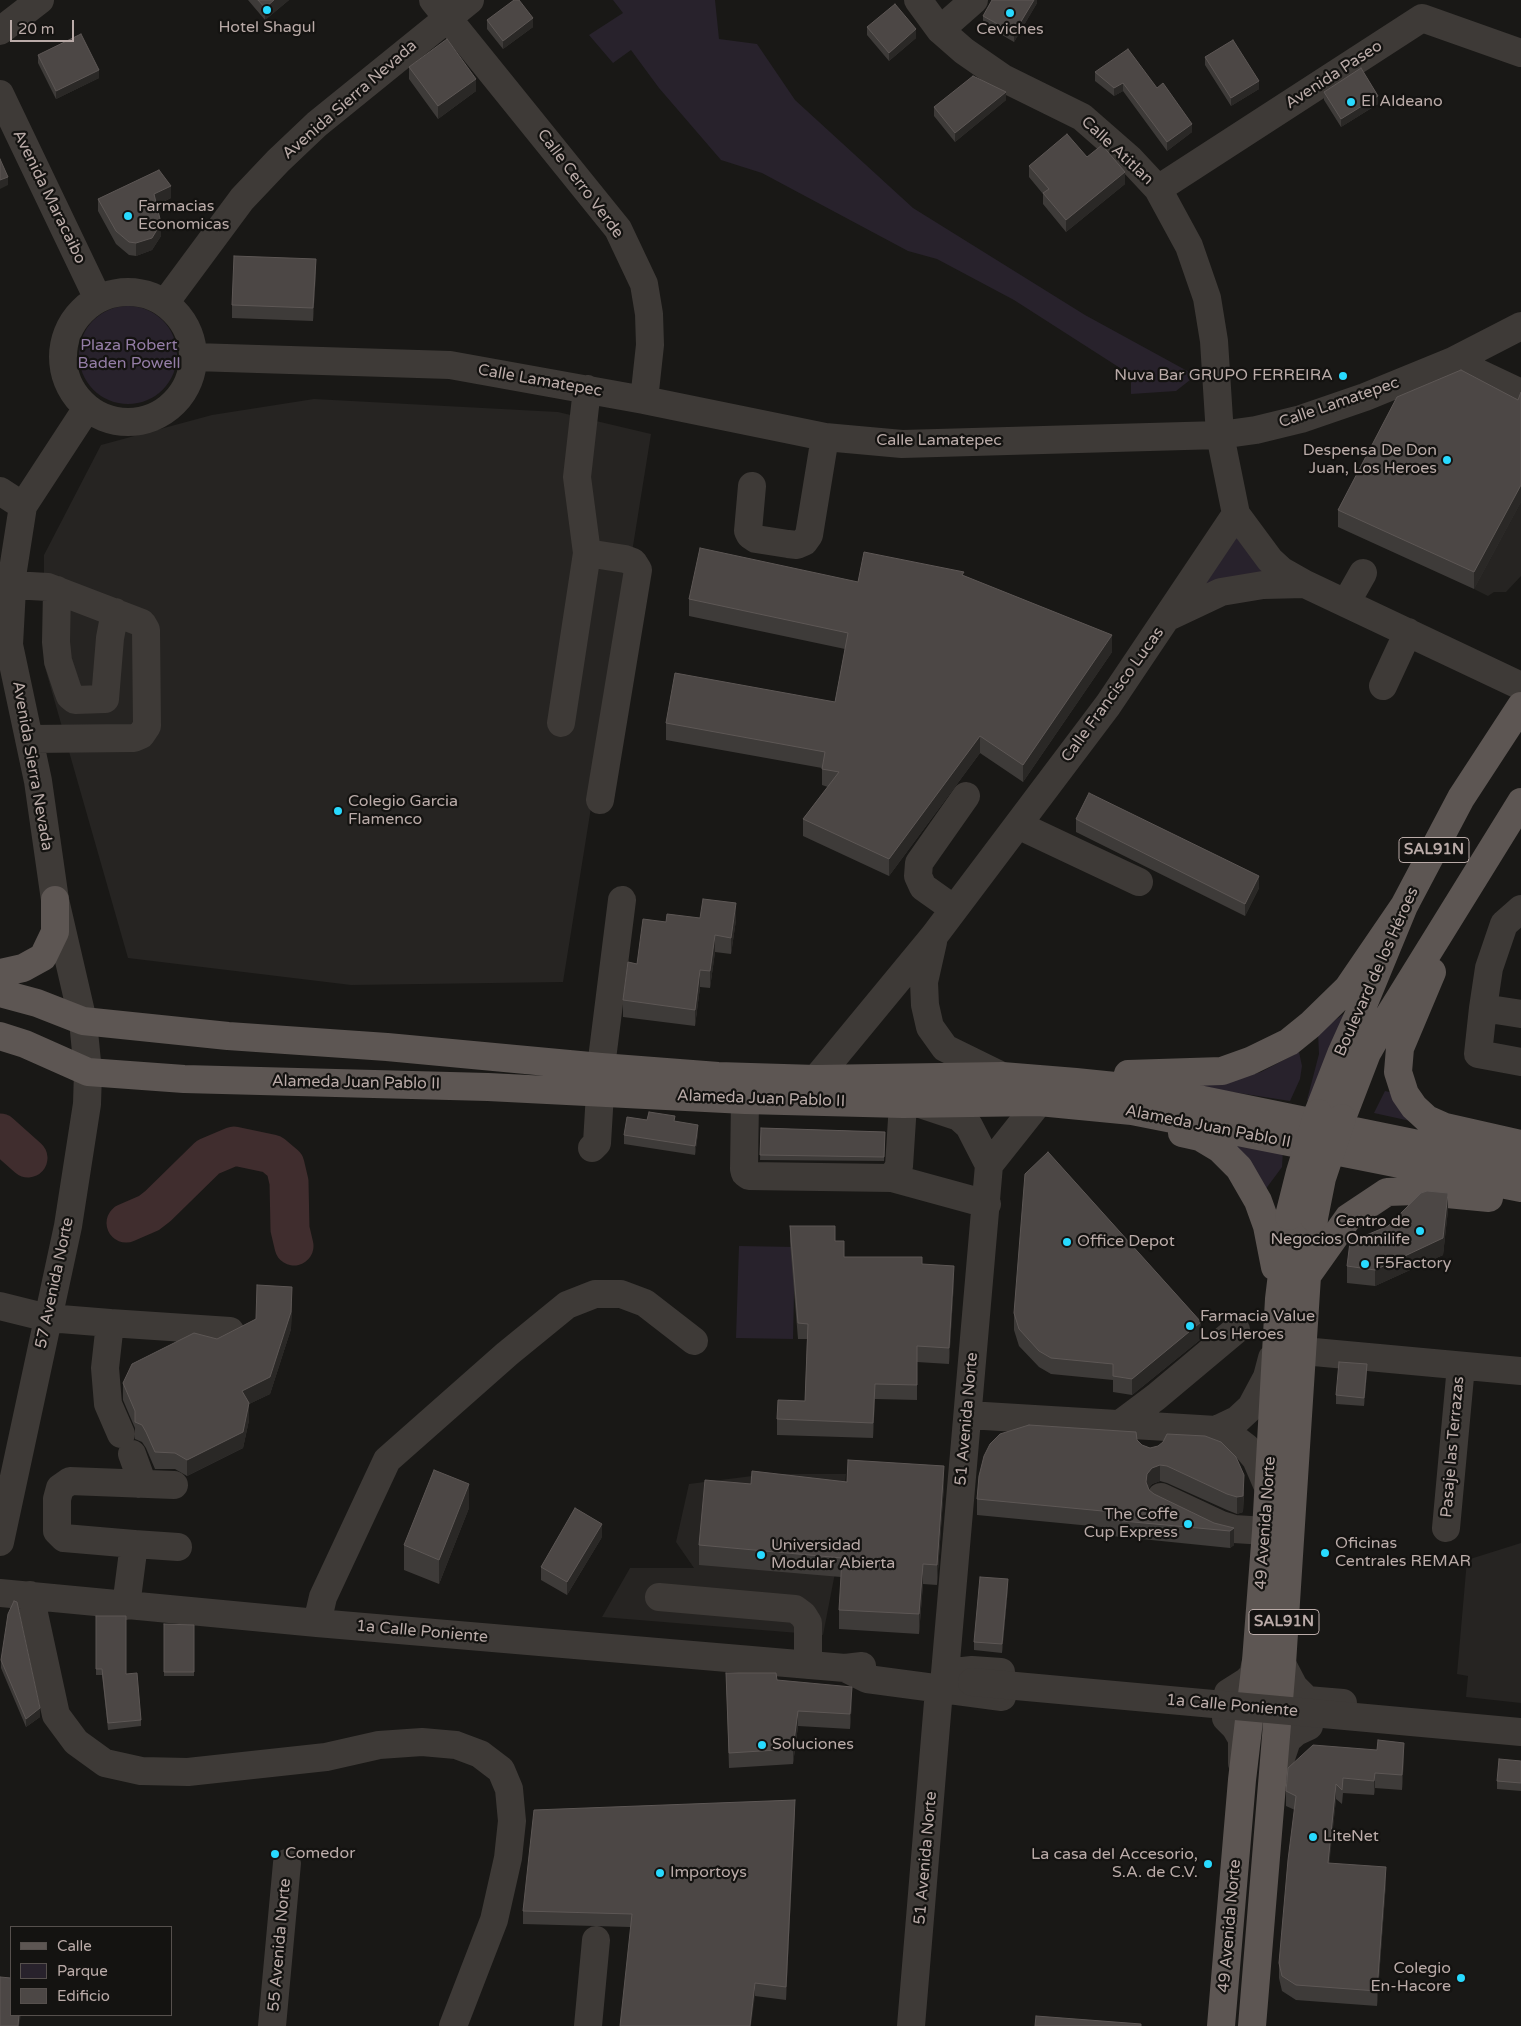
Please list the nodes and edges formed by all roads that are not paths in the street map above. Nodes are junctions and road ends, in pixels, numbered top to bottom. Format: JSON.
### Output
{"nodes":[{"id":1,"x":40,"y":0,"type":"edge"},
{"id":2,"x":470,"y":0,"type":"edge"},
{"id":3,"x":918,"y":0,"type":"edge"},
{"id":4,"x":974,"y":0,"type":"edge"},
{"id":5,"x":440,"y":9,"type":"edge"},
{"id":6,"x":1415,"y":9,"type":"edge"},
{"id":7,"x":940,"y":30,"type":"junction"},
{"id":8,"x":0,"y":32,"type":"edge"},
{"id":9,"x":1521,"y":53,"type":"edge"},
{"id":10,"x":0,"y":94,"type":"edge"},
{"id":11,"x":1158,"y":188,"type":"junction"},
{"id":12,"x":98,"y":298,"type":"junction"},
{"id":13,"x":165,"y":303,"type":"junction"},
{"id":14,"x":1521,"y":326,"type":"edge"},
{"id":15,"x":194,"y":357,"type":"junction"},
{"id":16,"x":1453,"y":361,"type":"junction"},
{"id":17,"x":587,"y":389,"type":"junction"},
{"id":18,"x":1521,"y":393,"type":"edge"},
{"id":19,"x":644,"y":400,"type":"junction"},
{"id":20,"x":87,"y":408,"type":"junction"},
{"id":21,"x":1220,"y":435,"type":"junction"},
{"id":22,"x":825,"y":437,"type":"junction"},
{"id":23,"x":752,"y":486,"type":"dead end"},
{"id":24,"x":0,"y":491,"type":"edge"},
{"id":25,"x":23,"y":506,"type":"junction"},
{"id":26,"x":1236,"y":514,"type":"junction"},
{"id":27,"x":587,"y":553,"type":"junction"},
{"id":28,"x":1363,"y":573,"type":"dead end"},
{"id":29,"x":1305,"y":584,"type":"junction"},
{"id":30,"x":12,"y":585,"type":"junction"},
{"id":31,"x":57,"y":590,"type":"junction"},
{"id":32,"x":1346,"y":603,"type":"junction"},
{"id":33,"x":115,"y":612,"type":"junction"},
{"id":34,"x":1168,"y":617,"type":"junction"},
{"id":35,"x":1408,"y":632,"type":"junction"},
{"id":36,"x":1383,"y":686,"type":"dead end"},
{"id":37,"x":1521,"y":686,"type":"edge"},
{"id":38,"x":1521,"y":706,"type":"edge"},
{"id":39,"x":561,"y":722,"type":"dead end"},
{"id":40,"x":29,"y":739,"type":"junction"},
{"id":41,"x":966,"y":796,"type":"dead end"},
{"id":42,"x":600,"y":800,"type":"dead end"},
{"id":43,"x":1521,"y":802,"type":"edge"},
{"id":44,"x":1018,"y":825,"type":"junction"},
{"id":45,"x":1140,"y":882,"type":"dead end"},
{"id":46,"x":55,"y":900,"type":"junction"},
{"id":47,"x":622,"y":900,"type":"dead end"},
{"id":48,"x":1404,"y":906,"type":"junction"},
{"id":49,"x":954,"y":909,"type":"junction"},
{"id":50,"x":1521,"y":909,"type":"edge"},
{"id":51,"x":1455,"y":912,"type":"junction"},
{"id":52,"x":934,"y":936,"type":"junction"},
{"id":53,"x":0,"y":973,"type":"edge"},
{"id":54,"x":0,"y":993,"type":"edge"},
{"id":55,"x":1483,"y":1008,"type":"junction"},
{"id":56,"x":1521,"y":1014,"type":"edge"},
{"id":57,"x":83,"y":1021,"type":"junction"},
{"id":58,"x":0,"y":1036,"type":"edge"},
{"id":59,"x":1521,"y":1062,"type":"edge"},
{"id":60,"x":88,"y":1072,"type":"junction"},
{"id":61,"x":1002,"y":1076,"type":"junction"},
{"id":62,"x":816,"y":1079,"type":"junction"},
{"id":63,"x":601,"y":1080,"type":"junction"},
{"id":64,"x":745,"y":1100,"type":"junction"},
{"id":65,"x":1039,"y":1102,"type":"junction"},
{"id":66,"x":911,"y":1104,"type":"junction"},
{"id":67,"x":1330,"y":1115,"type":"junction"},
{"id":68,"x":1521,"y":1144,"type":"edge"},
{"id":69,"x":592,"y":1148,"type":"dead end"},
{"id":70,"x":1521,"y":1164,"type":"edge"},
{"id":71,"x":989,"y":1165,"type":"junction"},
{"id":72,"x":892,"y":1178,"type":"junction"},
{"id":73,"x":1521,"y":1188,"type":"edge"},
{"id":74,"x":1521,"y":1201,"type":"edge"},
{"id":75,"x":987,"y":1204,"type":"junction"},
{"id":76,"x":1302,"y":1217,"type":"junction"},
{"id":77,"x":1307,"y":1276,"type":"junction"},
{"id":78,"x":1279,"y":1299,"type":"junction"},
{"id":79,"x":0,"y":1306,"type":"edge"},
{"id":80,"x":48,"y":1318,"type":"junction"},
{"id":81,"x":110,"y":1323,"type":"junction"},
{"id":82,"x":1236,"y":1330,"type":"dead end"},
{"id":83,"x":230,"y":1331,"type":"edge"},
{"id":84,"x":1276,"y":1340,"type":"junction"},
{"id":85,"x":694,"y":1341,"type":"dead end"},
{"id":86,"x":1303,"y":1351,"type":"junction"},
{"id":87,"x":1460,"y":1366,"type":"junction"},
{"id":88,"x":1521,"y":1371,"type":"edge"},
{"id":89,"x":1156,"y":1397,"type":"junction"},
{"id":90,"x":968,"y":1415,"type":"junction"},
{"id":91,"x":1120,"y":1424,"type":"junction"},
{"id":92,"x":1216,"y":1430,"type":"junction"},
{"id":93,"x":1155,"y":1434,"type":"junction"},
{"id":94,"x":139,"y":1484,"type":"junction"},
{"id":95,"x":174,"y":1485,"type":"dead end"},
{"id":96,"x":1268,"y":1487,"type":"junction"},
{"id":97,"x":1161,"y":1497,"type":"edge"},
{"id":98,"x":1446,"y":1528,"type":"dead end"},
{"id":99,"x":1254,"y":1530,"type":"junction"},
{"id":100,"x":0,"y":1542,"type":"edge"},
{"id":101,"x":134,"y":1544,"type":"junction"},
{"id":102,"x":178,"y":1547,"type":"dead end"},
{"id":103,"x":0,"y":1593,"type":"edge"},
{"id":104,"x":30,"y":1595,"type":"junction"},
{"id":105,"x":659,"y":1596,"type":"dead end"},
{"id":106,"x":126,"y":1606,"type":"junction"},
{"id":107,"x":317,"y":1623,"type":"junction"},
{"id":108,"x":1269,"y":1662,"type":"junction"},
{"id":109,"x":808,"y":1665,"type":"junction"},
{"id":110,"x":942,"y":1681,"type":"junction"},
{"id":111,"x":1227,"y":1705,"type":"junction"},
{"id":112,"x":1308,"y":1713,"type":"junction"},
{"id":113,"x":1521,"y":1720,"type":"edge"},
{"id":114,"x":1476,"y":1728,"type":"junction"},
{"id":115,"x":1521,"y":1732,"type":"edge"},
{"id":116,"x":1521,"y":1744,"type":"edge"},
{"id":117,"x":1242,"y":1780,"type":"junction"},
{"id":118,"x":1272,"y":1784,"type":"junction"},
{"id":119,"x":287,"y":1863,"type":"dead end"},
{"id":120,"x":596,"y":1940,"type":"dead end"},
{"id":121,"x":272,"y":2026,"type":"edge"},
{"id":122,"x":453,"y":2026,"type":"edge"},
{"id":123,"x":588,"y":2026,"type":"edge"},
{"id":124,"x":912,"y":2026,"type":"edge"},
{"id":125,"x":1221,"y":2026,"type":"edge"},
{"id":126,"x":1252,"y":2026,"type":"edge"}],
"edges":[{"from":1,"to":8,"type":"street"},
{"from":2,"to":5,"type":"street","name":"Avenida Sierra Nevada"},
{"from":3,"to":7,"type":"street","name":"Calle Atitlan"},
{"from":4,"to":7,"type":"street"},
{"from":5,"to":13,"type":"street","name":"Avenida Sierra Nevada"},
{"from":5,"to":19,"type":"street","name":"Calle Cerro Verde"},
{"from":6,"to":9,"type":"street","name":"Avenida Paseo"},
{"from":6,"to":11,"type":"street","name":"Avenida Paseo"},
{"from":7,"to":11,"type":"street","name":"Calle Atitlan"},
{"from":10,"to":12,"type":"street","name":"Avenida Maracaibo"},
{"from":11,"to":21,"type":"street","name":"Calle Atitlan"},
{"from":12,"to":13,"type":"street"},
{"from":12,"to":20,"type":"street"},
{"from":13,"to":15,"type":"street"},
{"from":14,"to":16,"type":"street","name":"Calle Lamatepec"},
{"from":15,"to":17,"type":"street","name":"Calle Lamatepec"},
{"from":15,"to":20,"type":"street"},
{"from":16,"to":18,"type":"street"},
{"from":16,"to":21,"type":"street","name":"Calle Lamatepec"},
{"from":17,"to":19,"type":"street","name":"Calle Lamatepec"},
{"from":17,"to":27,"type":"street"},
{"from":19,"to":22,"type":"street","name":"Calle Lamatepec"},
{"from":20,"to":25,"type":"street","name":"Avenida Sierra Nevada"},
{"from":21,"to":22,"type":"street","name":"Calle Lamatepec"},
{"from":21,"to":26,"type":"street"},
{"from":22,"to":23,"type":"street"},
{"from":24,"to":25,"type":"street"},
{"from":25,"to":30,"type":"street","name":"Avenida Sierra Nevada"},
{"from":26,"to":29,"type":"street"},
{"from":26,"to":34,"type":"street","name":"Calle Francisco Lucas"},
{"from":27,"to":39,"type":"street"},
{"from":27,"to":42,"type":"street"},
{"from":28,"to":32,"type":"street"},
{"from":29,"to":32,"type":"street"},
{"from":29,"to":34,"type":"street"},
{"from":30,"to":31,"type":"street"},
{"from":30,"to":40,"type":"street","name":"Avenida Sierra Nevada"},
{"from":31,"to":33,"type":"street"},
{"from":31,"to":33,"type":"street"},
{"from":32,"to":35,"type":"street"},
{"from":33,"to":40,"type":"street"},
{"from":34,"to":44,"type":"street","name":"Calle Francisco Lucas"},
{"from":35,"to":36,"type":"street"},
{"from":35,"to":37,"type":"street"},
{"from":38,"to":48,"type":"main road","name":"Boulevard de los Héroes","number":"SAL91N"},
{"from":40,"to":46,"type":"street","name":"Avenida Sierra Nevada"},
{"from":41,"to":49,"type":"street"},
{"from":43,"to":51,"type":"main road","name":"Boulevard de los Héroes","number":"SAL91N"},
{"from":44,"to":45,"type":"street"},
{"from":44,"to":49,"type":"street","name":"Calle Francisco Lucas"},
{"from":46,"to":53,"type":"main road"},
{"from":46,"to":57,"type":"street","name":"Avenida Sierra Nevada"},
{"from":47,"to":63,"type":"street"},
{"from":48,"to":61,"type":"main road"},
{"from":48,"to":67,"type":"main road","name":"Boulevard de los Héroes","number":"SAL91N"},
{"from":49,"to":52,"type":"street","name":"Calle Francisco Lucas"},
{"from":50,"to":55,"type":"street"},
{"from":51,"to":67,"type":"main road","name":"Boulevard de los Héroes","number":"SAL91N"},
{"from":51,"to":68,"type":"main road"},
{"from":52,"to":61,"type":"street","name":"Calle Francisco Lucas"},
{"from":52,"to":62,"type":"street","name":"Calle Francisco Lucas"},
{"from":54,"to":57,"type":"main road","name":"Alameda Juan Pablo II"},
{"from":55,"to":56,"type":"street"},
{"from":55,"to":59,"type":"street"},
{"from":57,"to":60,"type":"street","name":"57 Avenida Norte"},
{"from":57,"to":63,"type":"main road","name":"Alameda Juan Pablo II"},
{"from":58,"to":60,"type":"main road","name":"Alameda Juan Pablo II"},
{"from":60,"to":63,"type":"main road","name":"Alameda Juan Pablo II"},
{"from":60,"to":80,"type":"street","name":"57 Avenida Norte"},
{"from":61,"to":62,"type":"main road","name":"Alameda Juan Pablo II"},
{"from":61,"to":70,"type":"main road","name":"Alameda Juan Pablo II"},
{"from":62,"to":63,"type":"main road","name":"Alameda Juan Pablo II"},
{"from":63,"to":64,"type":"main road","name":"Alameda Juan Pablo II"},
{"from":63,"to":69,"type":"street"},
{"from":64,"to":66,"type":"main road","name":"Alameda Juan Pablo II"},
{"from":64,"to":72,"type":"street"},
{"from":65,"to":66,"type":"main road","name":"Alameda Juan Pablo II"},
{"from":65,"to":71,"type":"street"},
{"from":65,"to":73,"type":"main road","name":"Alameda Juan Pablo II"},
{"from":65,"to":78,"type":"main road"},
{"from":66,"to":71,"type":"street"},
{"from":66,"to":72,"type":"street"},
{"from":67,"to":76,"type":"main road","name":"49 Avenida Norte","number":"SAL91N","bridge":true},
{"from":71,"to":75,"type":"street","name":"51 Avenida Norte"},
{"from":72,"to":75,"type":"street"},
{"from":74,"to":77,"type":"main road"},
{"from":75,"to":90,"type":"street","name":"51 Avenida Norte"},
{"from":76,"to":77,"type":"main road","name":"49 Avenida Norte","number":"SAL91N"},
{"from":76,"to":78,"type":"main road","name":"49 Avenida Norte","number":"SAL91N"},
{"from":77,"to":86,"type":"main road","name":"49 Avenida Norte","number":"SAL91N"},
{"from":78,"to":84,"type":"main road","name":"49 Avenida Norte","number":"SAL91N"},
{"from":79,"to":80,"type":"street"},
{"from":80,"to":81,"type":"street"},
{"from":80,"to":100,"type":"street","name":"57 Avenida Norte"},
{"from":81,"to":83,"type":"street"},
{"from":81,"to":94,"type":"street"},
{"from":82,"to":89,"type":"street"},
{"from":84,"to":92,"type":"street"},
{"from":84,"to":96,"type":"main road","name":"49 Avenida Norte","number":"SAL91N"},
{"from":85,"to":107,"type":"street"},
{"from":86,"to":87,"type":"street","name":"Pasaje las Terrazas"},
{"from":86,"to":108,"type":"main road","name":"49 Avenida Norte","number":"SAL91N"},
{"from":87,"to":88,"type":"street","name":"Pasaje las Terrazas"},
{"from":87,"to":98,"type":"street","name":"Pasaje las Terrazas"},
{"from":89,"to":91,"type":"street"},
{"from":89,"to":93,"type":"street"},
{"from":90,"to":91,"type":"street"},
{"from":90,"to":110,"type":"street","name":"51 Avenida Norte"},
{"from":91,"to":93,"type":"street"},
{"from":92,"to":93,"type":"street"},
{"from":92,"to":96,"type":"street"},
{"from":94,"to":95,"type":"street"},
{"from":94,"to":101,"type":"street"},
{"from":96,"to":99,"type":"main road","name":"49 Avenida Norte","number":"SAL91N"},
{"from":97,"to":99,"type":"street"},
{"from":99,"to":108,"type":"main road","name":"49 Avenida Norte","number":"SAL91N"},
{"from":101,"to":102,"type":"street"},
{"from":101,"to":106,"type":"street"},
{"from":103,"to":104,"type":"street","name":"1a Calle Poniente"},
{"from":104,"to":106,"type":"street","name":"1a Calle Poniente"},
{"from":104,"to":122,"type":"street"},
{"from":105,"to":109,"type":"street"},
{"from":106,"to":107,"type":"street","name":"1a Calle Poniente"},
{"from":107,"to":109,"type":"street","name":"1a Calle Poniente"},
{"from":108,"to":111,"type":"street","name":"1a Calle Poniente"},
{"from":108,"to":112,"type":"street","name":"1a Calle Poniente"},
{"from":108,"to":117,"type":"main road","name":"49 Avenida Norte","number":"SAL91N"},
{"from":108,"to":118,"type":"main road","name":"49 Avenida Norte","number":"SAL91N"},
{"from":109,"to":110,"type":"street","name":"1a Calle Poniente"},
{"from":110,"to":111,"type":"street","name":"1a Calle Poniente"},
{"from":110,"to":115,"type":"street","name":"1a Calle Poniente","bridge":true},
{"from":110,"to":124,"type":"street","name":"51 Avenida Norte"},
{"from":111,"to":117,"type":"street","name":"1a Calle Poniente"},
{"from":112,"to":114,"type":"street","name":"1a Calle Poniente"},
{"from":112,"to":118,"type":"street","name":"1a Calle Poniente"},
{"from":113,"to":114,"type":"street","name":"1a Calle Poniente"},
{"from":114,"to":116,"type":"street","name":"1a Calle Poniente"},
{"from":117,"to":125,"type":"main road","name":"49 Avenida Norte","number":"SAL91N"},
{"from":118,"to":126,"type":"main road","name":"49 Avenida Norte","number":"SAL91N"},
{"from":119,"to":121,"type":"street","name":"55 Avenida Norte"},
{"from":120,"to":123,"type":"street"}]}
